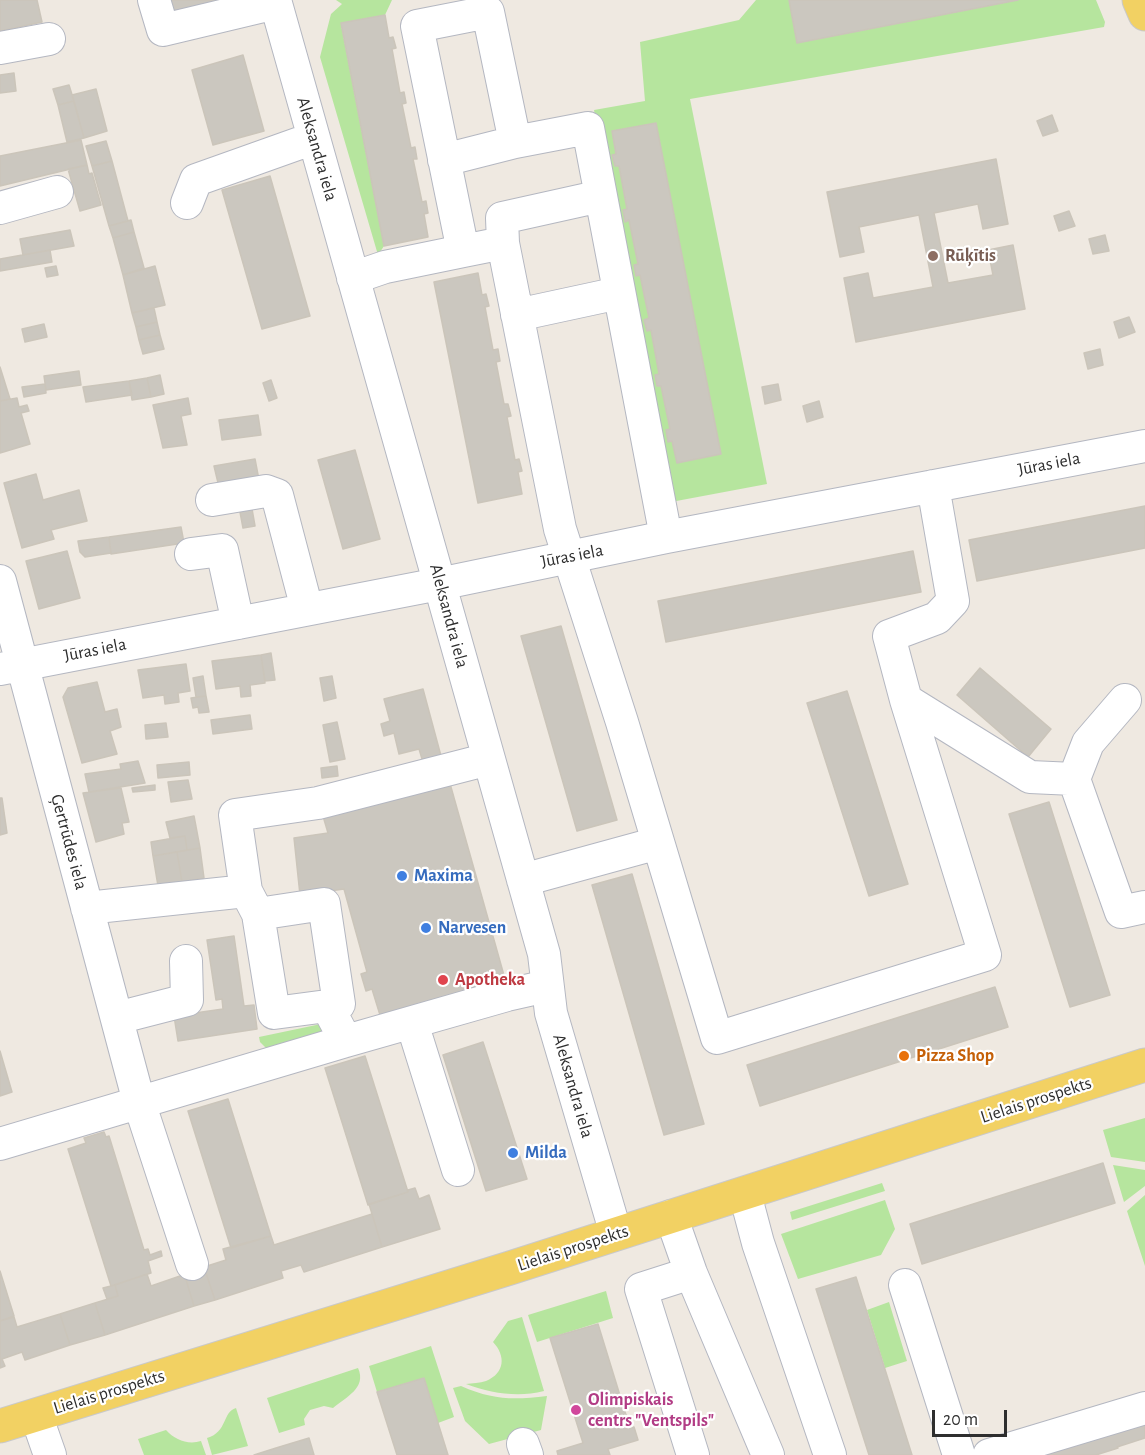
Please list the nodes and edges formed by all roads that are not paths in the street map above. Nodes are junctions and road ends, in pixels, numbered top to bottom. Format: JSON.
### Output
{"nodes":[{"id":1,"x":154,"y":0,"type":"edge"},
{"id":2,"x":1138,"y":0,"type":"edge"},
{"id":3,"x":276,"y":2,"type":"edge"},
{"id":4,"x":1145,"y":14,"type":"edge"},
{"id":5,"x":49,"y":39,"type":"dead end"},
{"id":6,"x":0,"y":48,"type":"edge"},
{"id":7,"x":314,"y":138,"type":"junction"},
{"id":8,"x":515,"y":142,"type":"junction"},
{"id":9,"x":444,"y":160,"type":"junction"},
{"id":10,"x":57,"y":192,"type":"dead end"},
{"id":11,"x":601,"y":196,"type":"junction"},
{"id":12,"x":187,"y":203,"type":"dead end"},
{"id":13,"x":0,"y":208,"type":"edge"},
{"id":14,"x":503,"y":243,"type":"junction"},
{"id":15,"x":463,"y":250,"type":"junction"},
{"id":16,"x":353,"y":278,"type":"junction"},
{"id":17,"x":619,"y":293,"type":"junction"},
{"id":18,"x":517,"y":315,"type":"junction"},
{"id":19,"x":1145,"y":446,"type":"edge"},
{"id":20,"x":933,"y":486,"type":"junction"},
{"id":21,"x":212,"y":500,"type":"dead end"},
{"id":22,"x":666,"y":537,"type":"junction"},
{"id":23,"x":192,"y":554,"type":"dead end"},
{"id":24,"x":569,"y":556,"type":"junction"},
{"id":25,"x":0,"y":581,"type":"edge"},
{"id":26,"x":439,"y":584,"type":"junction"},
{"id":27,"x":307,"y":609,"type":"junction"},
{"id":28,"x":238,"y":623,"type":"junction"},
{"id":29,"x":11,"y":667,"type":"edge"},
{"id":30,"x":906,"y":700,"type":"junction"},
{"id":31,"x":1125,"y":700,"type":"dead end"},
{"id":32,"x":489,"y":759,"type":"junction"},
{"id":33,"x":1074,"y":779,"type":"junction"},
{"id":34,"x":658,"y":843,"type":"junction"},
{"id":35,"x":523,"y":880,"type":"junction"},
{"id":36,"x":252,"y":902,"type":"junction"},
{"id":37,"x":1145,"y":907,"type":"edge"},
{"id":38,"x":87,"y":908,"type":"junction"},
{"id":39,"x":186,"y":961,"type":"dead end"},
{"id":40,"x":547,"y":986,"type":"junction"},
{"id":41,"x":327,"y":1006,"type":"junction"},
{"id":42,"x":117,"y":1018,"type":"junction"},
{"id":43,"x":412,"y":1023,"type":"junction"},
{"id":44,"x":346,"y":1041,"type":"junction"},
{"id":45,"x":1145,"y":1065,"type":"edge"},
{"id":46,"x":139,"y":1102,"type":"junction"},
{"id":47,"x":0,"y":1144,"type":"edge"},
{"id":48,"x":458,"y":1170,"type":"dead end"},
{"id":49,"x":745,"y":1194,"type":"junction"},
{"id":50,"x":671,"y":1216,"type":"junction"},
{"id":51,"x":616,"y":1234,"type":"junction"},
{"id":52,"x":192,"y":1264,"type":"dead end"},
{"id":53,"x":691,"y":1274,"type":"junction"},
{"id":54,"x":905,"y":1285,"type":"dead end"},
{"id":55,"x":1145,"y":1408,"type":"edge"},
{"id":56,"x":36,"y":1415,"type":"junction"},
{"id":57,"x":0,"y":1426,"type":"edge"},
{"id":58,"x":50,"y":1455,"type":"edge"},
{"id":59,"x":693,"y":1455,"type":"edge"},
{"id":60,"x":768,"y":1455,"type":"edge"},
{"id":61,"x":830,"y":1455,"type":"edge"},
{"id":62,"x":959,"y":1455,"type":"edge"},
{"id":63,"x":989,"y":1455,"type":"edge"}],
"edges":[{"from":1,"to":3,"type":"street"},
{"from":2,"to":4,"type":"main road"},
{"from":3,"to":7,"type":"street","name":"Aleksandra iela"},
{"from":5,"to":6,"type":"street"},
{"from":7,"to":12,"type":"street"},
{"from":7,"to":16,"type":"street","name":"Aleksandra iela"},
{"from":8,"to":9,"type":"street"},
{"from":8,"to":9,"type":"street"},
{"from":8,"to":11,"type":"street"},
{"from":9,"to":15,"type":"street"},
{"from":10,"to":13,"type":"street"},
{"from":11,"to":14,"type":"street"},
{"from":11,"to":17,"type":"street"},
{"from":14,"to":15,"type":"street"},
{"from":14,"to":18,"type":"street"},
{"from":15,"to":16,"type":"street"},
{"from":16,"to":26,"type":"street","name":"Aleksandra iela"},
{"from":17,"to":18,"type":"street"},
{"from":17,"to":22,"type":"street"},
{"from":18,"to":24,"type":"street"},
{"from":19,"to":20,"type":"street","name":"Jūras iela"},
{"from":20,"to":22,"type":"street","name":"Jūras iela"},
{"from":20,"to":30,"type":"street"},
{"from":21,"to":27,"type":"street"},
{"from":22,"to":24,"type":"street","name":"Jūras iela"},
{"from":23,"to":28,"type":"street"},
{"from":24,"to":26,"type":"street","name":"Jūras iela"},
{"from":24,"to":34,"type":"street"},
{"from":25,"to":29,"type":"street","name":"Ģertrūdes iela"},
{"from":26,"to":27,"type":"street","name":"Jūras iela"},
{"from":26,"to":32,"type":"street","name":"Aleksandra iela"},
{"from":27,"to":28,"type":"street","name":"Jūras iela"},
{"from":28,"to":29,"type":"street","name":"Jūras iela"},
{"from":29,"to":38,"type":"street","name":"Ģertrūdes iela"},
{"from":30,"to":33,"type":"street"},
{"from":30,"to":34,"type":"street"},
{"from":31,"to":33,"type":"street"},
{"from":32,"to":35,"type":"street","name":"Aleksandra iela"},
{"from":32,"to":36,"type":"street"},
{"from":33,"to":37,"type":"street"},
{"from":34,"to":35,"type":"street"},
{"from":35,"to":40,"type":"street","name":"Aleksandra iela"},
{"from":36,"to":38,"type":"street"},
{"from":36,"to":41,"type":"street"},
{"from":36,"to":41,"type":"street"},
{"from":38,"to":42,"type":"street","name":"Ģertrūdes iela"},
{"from":39,"to":42,"type":"street"},
{"from":40,"to":43,"type":"street"},
{"from":40,"to":51,"type":"street","name":"Aleksandra iela"},
{"from":41,"to":44,"type":"street"},
{"from":42,"to":46,"type":"street","name":"Ģertrūdes iela"},
{"from":43,"to":44,"type":"street"},
{"from":43,"to":48,"type":"street"},
{"from":44,"to":46,"type":"street"},
{"from":45,"to":49,"type":"main road","name":"Lielais prospekts"},
{"from":46,"to":47,"type":"street"},
{"from":46,"to":52,"type":"street","name":"Ģertrūdes iela"},
{"from":49,"to":50,"type":"main road","name":"Lielais prospekts"},
{"from":49,"to":61,"type":"street"},
{"from":50,"to":51,"type":"main road","name":"Lielais prospekts"},
{"from":50,"to":53,"type":"street"},
{"from":51,"to":56,"type":"main road","name":"Lielais prospekts"},
{"from":53,"to":59,"type":"street"},
{"from":53,"to":60,"type":"street"},
{"from":54,"to":62,"type":"street"},
{"from":55,"to":63,"type":"street"},
{"from":56,"to":57,"type":"main road","name":"Lielais prospekts"},
{"from":56,"to":58,"type":"street"}]}
